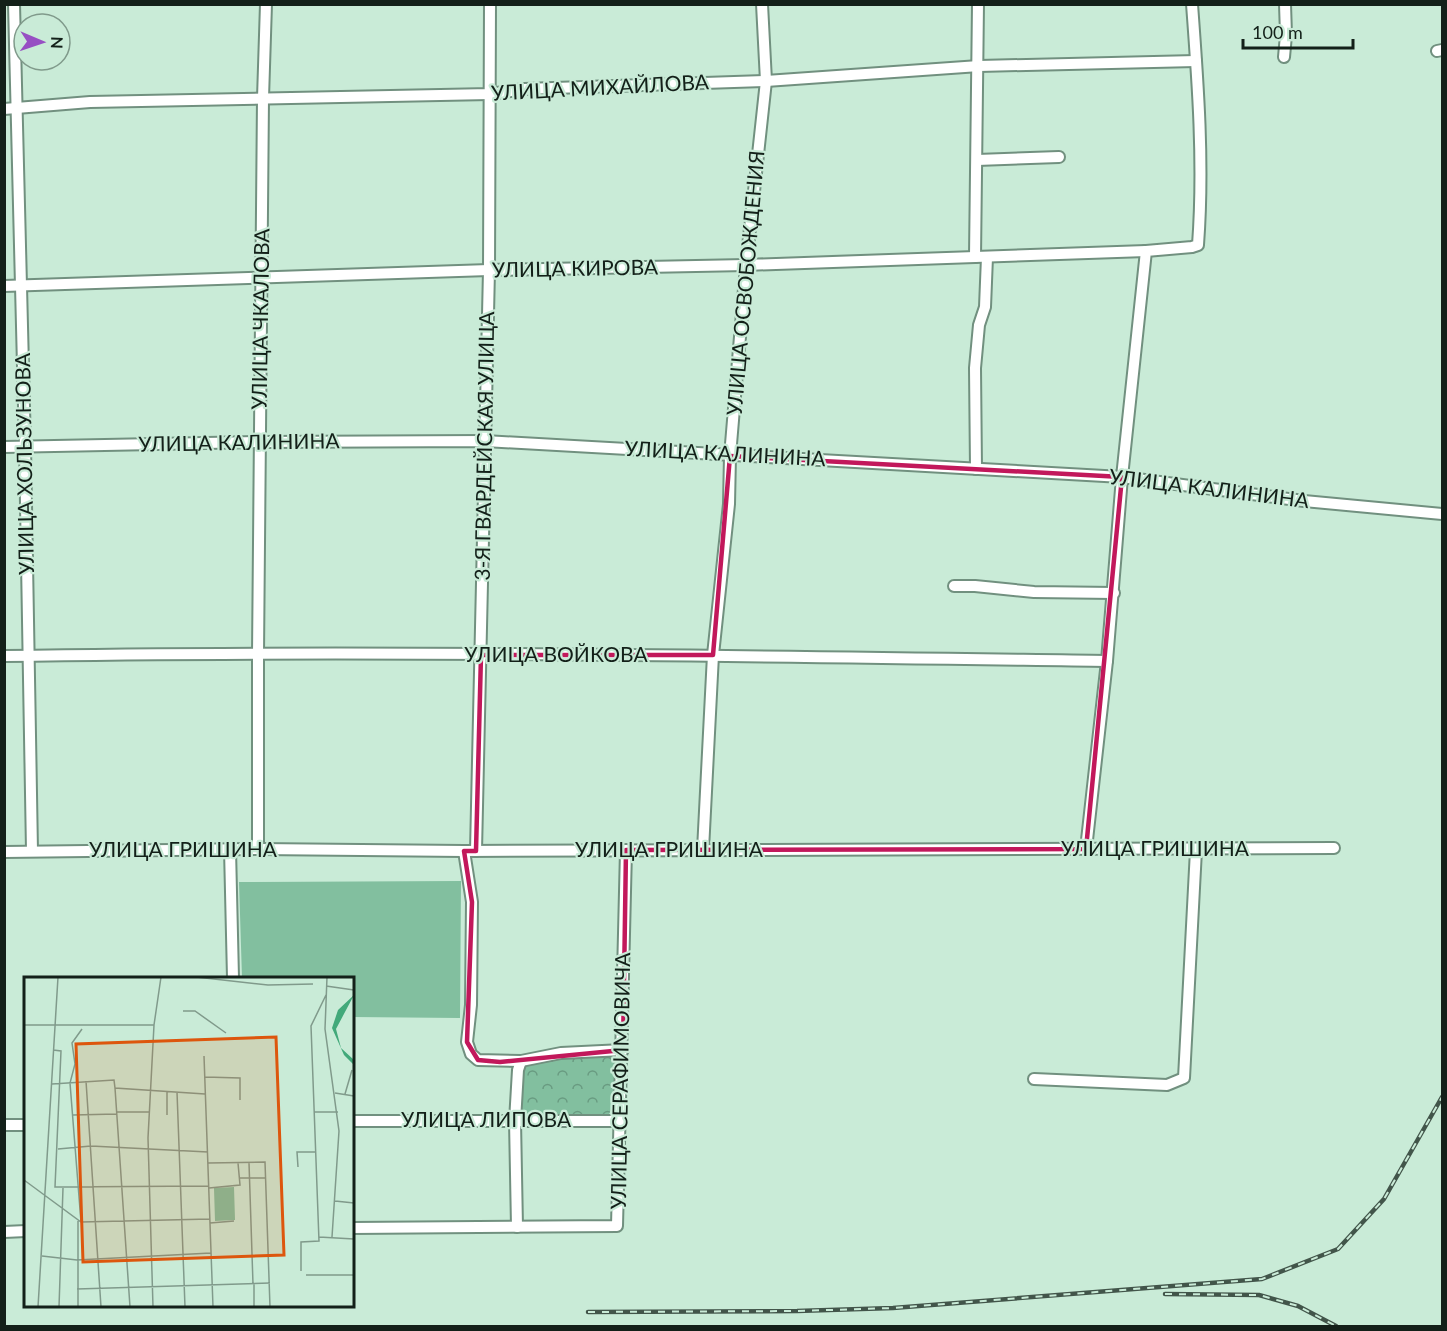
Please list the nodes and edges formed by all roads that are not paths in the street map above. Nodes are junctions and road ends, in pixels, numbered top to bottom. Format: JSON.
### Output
{"nodes":[{"id":1,"x":14,"y":4,"type":"edge"},
{"id":2,"x":266,"y":4,"type":"edge"},
{"id":3,"x":489,"y":4,"type":"edge"},
{"id":4,"x":762,"y":4,"type":"edge"},
{"id":5,"x":978,"y":4,"type":"edge"},
{"id":6,"x":1192,"y":4,"type":"edge"},
{"id":7,"x":1295,"y":4,"type":"edge"},
{"id":8,"x":1285,"y":9,"type":"edge"},
{"id":9,"x":1284,"y":57,"type":"dead end"},
{"id":10,"x":1196,"y":61,"type":"junction"},
{"id":11,"x":979,"y":66,"type":"junction"},
{"id":12,"x":766,"y":81,"type":"junction"},
{"id":13,"x":490,"y":94,"type":"junction"},
{"id":14,"x":263,"y":98,"type":"junction"},
{"id":15,"x":16,"y":108,"type":"junction"},
{"id":16,"x":4,"y":109,"type":"edge"},
{"id":17,"x":1059,"y":157,"type":"dead end"},
{"id":18,"x":977,"y":160,"type":"junction"},
{"id":19,"x":1146,"y":251,"type":"junction"},
{"id":20,"x":975,"y":257,"type":"junction"},
{"id":21,"x":987,"y":257,"type":"junction"},
{"id":22,"x":746,"y":265,"type":"junction"},
{"id":23,"x":489,"y":270,"type":"junction"},
{"id":24,"x":262,"y":279,"type":"junction"},
{"id":25,"x":20,"y":285,"type":"junction"},
{"id":26,"x":4,"y":286,"type":"edge"},
{"id":27,"x":484,"y":441,"type":"junction"},
{"id":28,"x":260,"y":442,"type":"junction"},
{"id":29,"x":4,"y":447,"type":"edge"},
{"id":30,"x":26,"y":447,"type":"junction"},
{"id":31,"x":730,"y":456,"type":"junction"},
{"id":32,"x":976,"y":469,"type":"junction"},
{"id":33,"x":1122,"y":477,"type":"junction"},
{"id":34,"x":1443,"y":514,"type":"edge"},
{"id":35,"x":954,"y":586,"type":"dead end"},
{"id":36,"x":1114,"y":593,"type":"junction"},
{"id":37,"x":258,"y":654,"type":"junction"},
{"id":38,"x":481,"y":654,"type":"junction"},
{"id":39,"x":713,"y":655,"type":"junction"},
{"id":40,"x":4,"y":656,"type":"edge"},
{"id":41,"x":28,"y":656,"type":"junction"},
{"id":42,"x":1107,"y":661,"type":"junction"},
{"id":43,"x":1334,"y":848,"type":"dead end"},
{"id":44,"x":230,"y":849,"type":"junction"},
{"id":45,"x":258,"y":849,"type":"junction"},
{"id":46,"x":1086,"y":849,"type":"junction"},
{"id":47,"x":626,"y":850,"type":"junction"},
{"id":48,"x":703,"y":850,"type":"junction"},
{"id":49,"x":1196,"y":850,"type":"junction"},
{"id":50,"x":464,"y":851,"type":"junction"},
{"id":51,"x":476,"y":851,"type":"junction"},
{"id":52,"x":4,"y":852,"type":"edge"},
{"id":53,"x":32,"y":852,"type":"junction"},
{"id":54,"x":232,"y":977,"type":"edge"},
{"id":55,"x":622,"y":1050,"type":"junction"},
{"id":56,"x":521,"y":1061,"type":"junction"},
{"id":57,"x":1034,"y":1080,"type":"dead end"},
{"id":58,"x":620,"y":1120,"type":"junction"},
{"id":59,"x":354,"y":1121,"type":"edge"},
{"id":60,"x":515,"y":1121,"type":"junction"},
{"id":61,"x":4,"y":1125,"type":"edge"},
{"id":62,"x":24,"y":1125,"type":"edge"},
{"id":63,"x":517,"y":1227,"type":"junction"},
{"id":64,"x":354,"y":1228,"type":"edge"},
{"id":65,"x":24,"y":1231,"type":"edge"},
{"id":66,"x":4,"y":1232,"type":"edge"}],
"edges":[{"from":1,"to":15,"type":"street","name":"УЛИЦА ХОЛЬЗУНОВА"},
{"from":2,"to":14,"type":"street","name":"УЛИЦА ЧКАЛОВА"},
{"from":3,"to":13,"type":"street","name":"3-Я ГВАРДЕЙСКАЯ УЛИЦА"},
{"from":4,"to":12,"type":"street","name":"УЛИЦА ОСВОБОЖДЕНИЯ"},
{"from":5,"to":11,"type":"street"},
{"from":6,"to":10,"type":"street"},
{"from":7,"to":8,"type":"street"},
{"from":8,"to":9,"type":"street"},
{"from":10,"to":11,"type":"street","name":"УЛИЦА МИХАЙЛОВА"},
{"from":10,"to":19,"type":"street","name":"УЛИЦА КИРОВА"},
{"from":11,"to":12,"type":"street","name":"УЛИЦА МИХАЙЛОВА"},
{"from":11,"to":18,"type":"street"},
{"from":12,"to":13,"type":"street","name":"УЛИЦА МИХАЙЛОВА"},
{"from":12,"to":22,"type":"street","name":"УЛИЦА ОСВОБОЖДЕНИЯ"},
{"from":13,"to":14,"type":"street","name":"УЛИЦА МИХАЙЛОВА"},
{"from":13,"to":23,"type":"street","name":"3-Я ГВАРДЕЙСКАЯ УЛИЦА"},
{"from":14,"to":15,"type":"street","name":"УЛИЦА МИХАЙЛОВА"},
{"from":14,"to":24,"type":"street","name":"УЛИЦА ЧКАЛОВА"},
{"from":15,"to":16,"type":"street","name":"УЛИЦА МИХАЙЛОВА"},
{"from":15,"to":25,"type":"street","name":"УЛИЦА ХОЛЬЗУНОВА"},
{"from":17,"to":18,"type":"street"},
{"from":18,"to":20,"type":"street"},
{"from":19,"to":21,"type":"street","name":"УЛИЦА КИРОВА"},
{"from":19,"to":33,"type":"street"},
{"from":20,"to":21,"type":"street","name":"УЛИЦА КИРОВА"},
{"from":20,"to":22,"type":"street","name":"УЛИЦА КИРОВА"},
{"from":21,"to":32,"type":"street"},
{"from":22,"to":23,"type":"street","name":"УЛИЦА КИРОВА"},
{"from":22,"to":31,"type":"street","name":"УЛИЦА ОСВОБОЖДЕНИЯ"},
{"from":23,"to":24,"type":"street","name":"УЛИЦА КИРОВА"},
{"from":23,"to":27,"type":"street","name":"3-Я ГВАРДЕЙСКАЯ УЛИЦА"},
{"from":24,"to":25,"type":"street","name":"УЛИЦА КИРОВА"},
{"from":24,"to":28,"type":"street","name":"УЛИЦА ЧКАЛОВА"},
{"from":25,"to":26,"type":"street","name":"УЛИЦА КИРОВА"},
{"from":25,"to":30,"type":"street","name":"УЛИЦА ХОЛЬЗУНОВА"},
{"from":27,"to":28,"type":"street","name":"УЛИЦА КАЛИНИНА"},
{"from":27,"to":31,"type":"street","name":"УЛИЦА КАЛИНИНА"},
{"from":27,"to":38,"type":"street","name":"3-Я ГВАРДЕЙСКАЯ УЛИЦА"},
{"from":28,"to":30,"type":"street","name":"УЛИЦА КАЛИНИНА"},
{"from":28,"to":37,"type":"street","name":"УЛИЦА ЧКАЛОВА"},
{"from":29,"to":30,"type":"street","name":"УЛИЦА КАЛИНИНА"},
{"from":30,"to":41,"type":"street","name":"УЛИЦА ХОЛЬЗУНОВА"},
{"from":31,"to":32,"type":"street","name":"УЛИЦА КАЛИНИНА"},
{"from":31,"to":39,"type":"street","name":"УЛИЦА ОСВОБОЖДЕНИЯ"},
{"from":32,"to":33,"type":"street","name":"УЛИЦА КАЛИНИНА"},
{"from":33,"to":34,"type":"street","name":"УЛИЦА КАЛИНИНА"},
{"from":33,"to":36,"type":"street"},
{"from":35,"to":36,"type":"street"},
{"from":36,"to":42,"type":"street"},
{"from":37,"to":38,"type":"street","name":"УЛИЦА ВОЙКОВА"},
{"from":37,"to":41,"type":"street","name":"УЛИЦА ВОЙКОВА"},
{"from":37,"to":45,"type":"street","name":"УЛИЦА ЧКАЛОВА"},
{"from":38,"to":39,"type":"street","name":"УЛИЦА ВОЙКОВА"},
{"from":38,"to":51,"type":"street","name":"3-Я ГВАРДЕЙСКАЯ УЛИЦА"},
{"from":39,"to":42,"type":"street","name":"УЛИЦА ВОЙКОВА"},
{"from":39,"to":48,"type":"street","name":"УЛИЦА ОСВОБОЖДЕНИЯ"},
{"from":40,"to":41,"type":"street","name":"УЛИЦА ВОЙКОВА"},
{"from":41,"to":53,"type":"street","name":"УЛИЦА ХОЛЬЗУНОВА"},
{"from":42,"to":46,"type":"street"},
{"from":43,"to":49,"type":"street","name":"УЛИЦА ГРИШИНА"},
{"from":44,"to":45,"type":"street","name":"УЛИЦА ГРИШИНА"},
{"from":44,"to":53,"type":"street","name":"УЛИЦА ГРИШИНА"},
{"from":44,"to":54,"type":"street"},
{"from":45,"to":50,"type":"street","name":"УЛИЦА ГРИШИНА"},
{"from":46,"to":48,"type":"street","name":"УЛИЦА ГРИШИНА"},
{"from":46,"to":49,"type":"street","name":"УЛИЦА ГРИШИНА"},
{"from":47,"to":48,"type":"street","name":"УЛИЦА ГРИШИНА"},
{"from":47,"to":51,"type":"street","name":"УЛИЦА ГРИШИНА"},
{"from":47,"to":55,"type":"street","name":"УЛИЦА СЕРАФИМОВИЧА"},
{"from":49,"to":57,"type":"street"},
{"from":50,"to":51,"type":"street","name":"УЛИЦА ГРИШИНА"},
{"from":50,"to":56,"type":"street"},
{"from":52,"to":53,"type":"street","name":"УЛИЦА ГРИШИНА"},
{"from":55,"to":56,"type":"street"},
{"from":55,"to":58,"type":"street","name":"УЛИЦА СЕРАФИМОВИЧА"},
{"from":56,"to":60,"type":"street"},
{"from":58,"to":60,"type":"street","name":"УЛИЦА ЛИПОВА"},
{"from":58,"to":63,"type":"street","name":"УЛИЦА СЕРАФИМОВИЧА"},
{"from":59,"to":60,"type":"street","name":"УЛИЦА ЛИПОВА"},
{"from":60,"to":63,"type":"street"},
{"from":61,"to":62,"type":"street"},
{"from":63,"to":64,"type":"street","name":"УЛИЦА СЕРАФИМОВИЧА"},
{"from":65,"to":66,"type":"street"}]}
